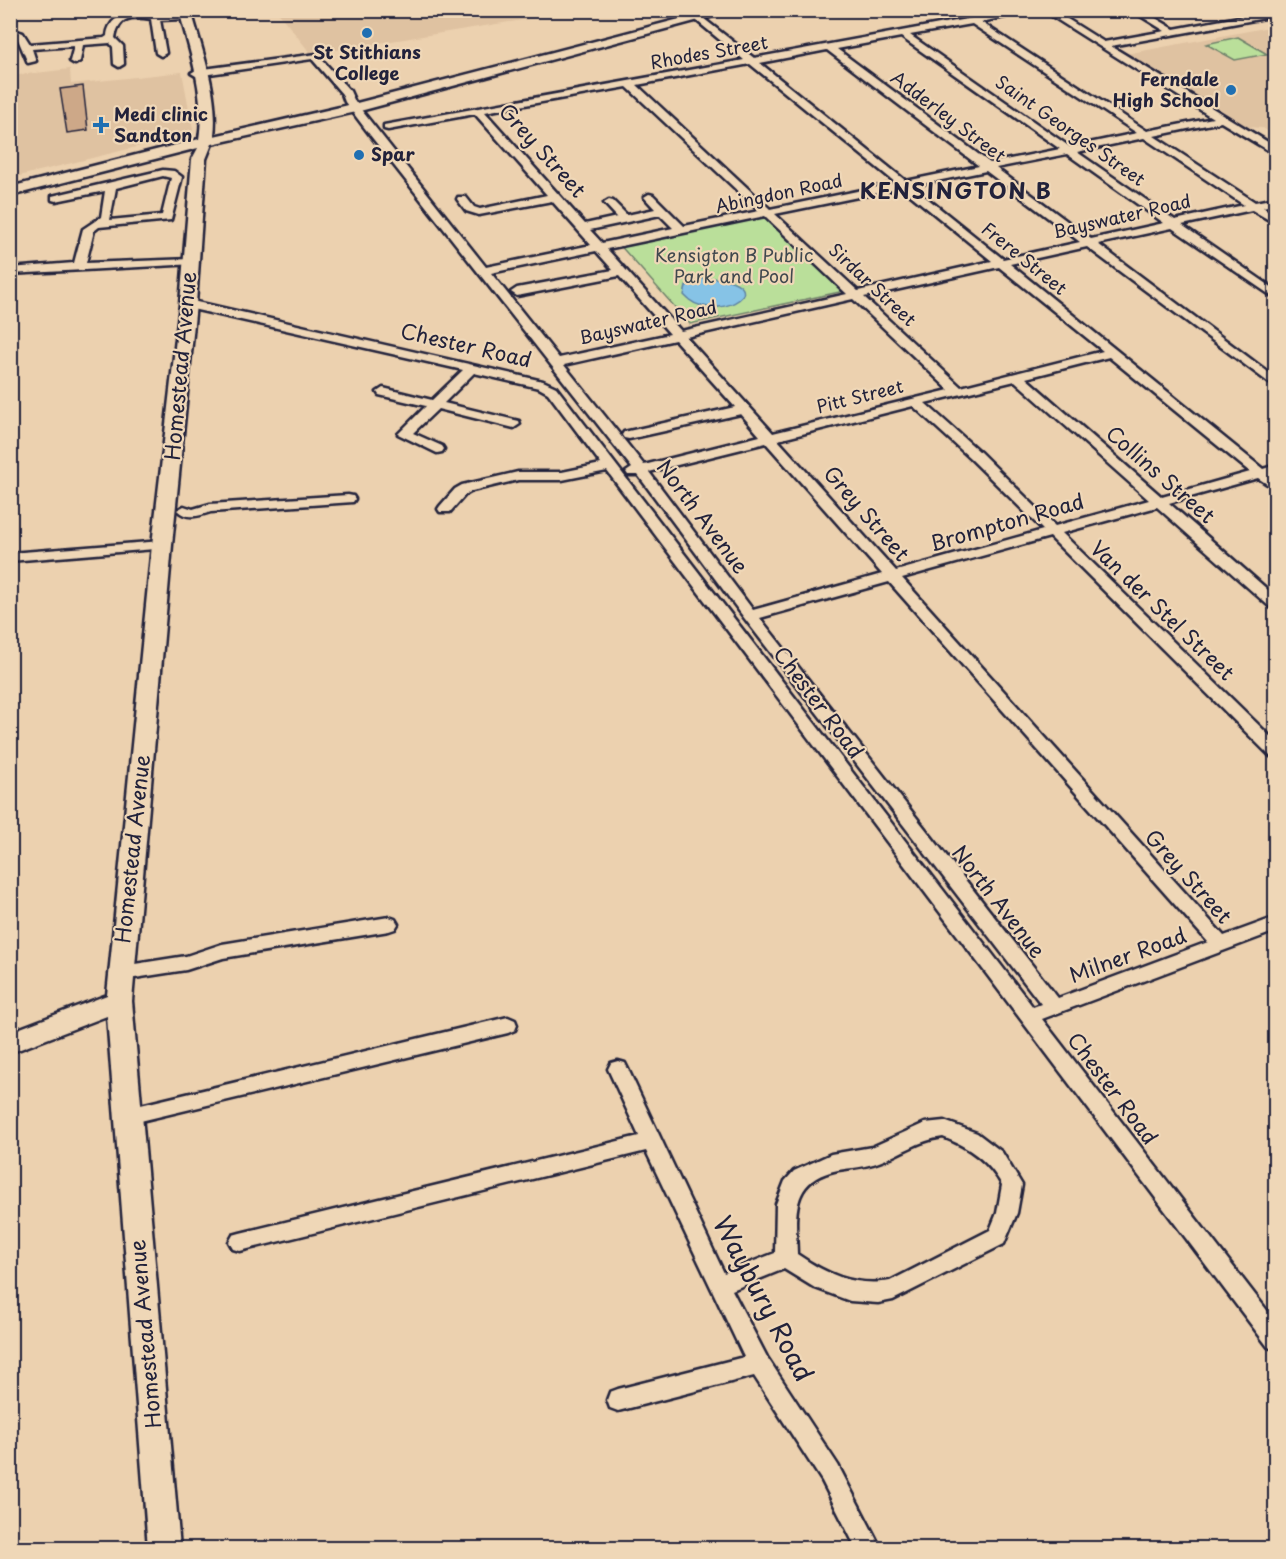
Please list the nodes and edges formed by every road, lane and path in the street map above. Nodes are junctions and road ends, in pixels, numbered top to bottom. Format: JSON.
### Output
{"nodes":[{"id":1,"x":730,"y":10,"type":"edge"},
{"id":2,"x":1034,"y":10,"type":"edge"},
{"id":3,"x":1046,"y":10,"type":"edge"},
{"id":4,"x":1135,"y":10,"type":"edge"},
{"id":5,"x":1223,"y":10,"type":"edge"},
{"id":6,"x":184,"y":12,"type":"edge"},
{"id":7,"x":1275,"y":13,"type":"edge"},
{"id":8,"x":700,"y":14,"type":"edge"},
{"id":9,"x":154,"y":16,"type":"junction"},
{"id":10,"x":1240,"y":20,"type":"junction"},
{"id":11,"x":975,"y":22,"type":"junction"},
{"id":12,"x":10,"y":32,"type":"edge"},
{"id":13,"x":1173,"y":32,"type":"junction"},
{"id":14,"x":904,"y":35,"type":"junction"},
{"id":15,"x":110,"y":38,"type":"junction"},
{"id":16,"x":79,"y":44,"type":"junction"},
{"id":17,"x":1102,"y":45,"type":"junction"},
{"id":18,"x":27,"y":47,"type":"junction"},
{"id":19,"x":830,"y":48,"type":"junction"},
{"id":20,"x":161,"y":53,"type":"dead end"},
{"id":21,"x":75,"y":61,"type":"dead end"},
{"id":22,"x":31,"y":62,"type":"dead end"},
{"id":23,"x":755,"y":62,"type":"junction"},
{"id":24,"x":118,"y":64,"type":"dead end"},
{"id":25,"x":199,"y":73,"type":"junction"},
{"id":26,"x":629,"y":83,"type":"junction"},
{"id":27,"x":352,"y":105,"type":"junction"},
{"id":28,"x":478,"y":111,"type":"junction"},
{"id":29,"x":1221,"y":119,"type":"junction"},
{"id":30,"x":209,"y":120,"type":"junction"},
{"id":31,"x":246,"y":126,"type":"junction"},
{"id":32,"x":388,"y":127,"type":"dead end"},
{"id":33,"x":1146,"y":135,"type":"junction"},
{"id":34,"x":202,"y":145,"type":"junction"},
{"id":35,"x":1069,"y":151,"type":"junction"},
{"id":36,"x":1275,"y":152,"type":"edge"},
{"id":37,"x":986,"y":167,"type":"junction"},
{"id":38,"x":10,"y":184,"type":"edge"},
{"id":39,"x":906,"y":185,"type":"junction"},
{"id":40,"x":111,"y":186,"type":"junction"},
{"id":41,"x":10,"y":192,"type":"edge"},
{"id":42,"x":554,"y":196,"type":"junction"},
{"id":43,"x":649,"y":197,"type":"dead end"},
{"id":44,"x":56,"y":198,"type":"dead end"},
{"id":45,"x":462,"y":200,"type":"dead end"},
{"id":46,"x":1275,"y":201,"type":"edge"},
{"id":47,"x":609,"y":203,"type":"dead end"},
{"id":48,"x":1252,"y":206,"type":"junction"},
{"id":49,"x":663,"y":211,"type":"junction"},
{"id":50,"x":769,"y":213,"type":"junction"},
{"id":51,"x":624,"y":219,"type":"junction"},
{"id":52,"x":1275,"y":221,"type":"edge"},
{"id":53,"x":97,"y":224,"type":"junction"},
{"id":54,"x":1173,"y":224,"type":"junction"},
{"id":55,"x":582,"y":228,"type":"junction"},
{"id":56,"x":682,"y":231,"type":"junction"},
{"id":57,"x":1087,"y":243,"type":"junction"},
{"id":58,"x":600,"y":248,"type":"junction"},
{"id":59,"x":191,"y":259,"type":"junction"},
{"id":60,"x":1000,"y":262,"type":"junction"},
{"id":61,"x":79,"y":266,"type":"junction"},
{"id":62,"x":10,"y":271,"type":"edge"},
{"id":63,"x":483,"y":271,"type":"junction"},
{"id":64,"x":621,"y":272,"type":"junction"},
{"id":65,"x":517,"y":292,"type":"dead end"},
{"id":66,"x":855,"y":296,"type":"junction"},
{"id":67,"x":1275,"y":296,"type":"edge"},
{"id":68,"x":188,"y":304,"type":"junction"},
{"id":69,"x":677,"y":335,"type":"junction"},
{"id":70,"x":1111,"y":353,"type":"junction"},
{"id":71,"x":555,"y":363,"type":"junction"},
{"id":72,"x":467,"y":368,"type":"junction"},
{"id":73,"x":1017,"y":376,"type":"junction"},
{"id":74,"x":1275,"y":384,"type":"edge"},
{"id":75,"x":958,"y":391,"type":"junction"},
{"id":76,"x":383,"y":392,"type":"dead end"},
{"id":77,"x":915,"y":401,"type":"junction"},
{"id":78,"x":435,"y":403,"type":"junction"},
{"id":79,"x":745,"y":409,"type":"junction"},
{"id":80,"x":514,"y":424,"type":"dead end"},
{"id":81,"x":629,"y":435,"type":"dead end"},
{"id":82,"x":771,"y":437,"type":"junction"},
{"id":83,"x":437,"y":449,"type":"dead end"},
{"id":84,"x":1275,"y":469,"type":"edge"},
{"id":85,"x":641,"y":470,"type":"junction"},
{"id":86,"x":614,"y":471,"type":"junction"},
{"id":87,"x":1260,"y":473,"type":"junction"},
{"id":88,"x":1275,"y":486,"type":"edge"},
{"id":89,"x":348,"y":499,"type":"dead end"},
{"id":90,"x":1159,"y":501,"type":"junction"},
{"id":91,"x":445,"y":509,"type":"dead end"},
{"id":92,"x":175,"y":511,"type":"junction"},
{"id":93,"x":1052,"y":533,"type":"junction"},
{"id":94,"x":162,"y":545,"type":"junction"},
{"id":95,"x":10,"y":557,"type":"edge"},
{"id":96,"x":893,"y":576,"type":"junction"},
{"id":97,"x":1275,"y":604,"type":"edge"},
{"id":98,"x":750,"y":616,"type":"junction"},
{"id":99,"x":1275,"y":752,"type":"edge"},
{"id":100,"x":389,"y":924,"type":"dead end"},
{"id":101,"x":1275,"y":924,"type":"edge"},
{"id":102,"x":1221,"y":945,"type":"junction"},
{"id":103,"x":120,"y":987,"type":"junction"},
{"id":104,"x":1054,"y":1007,"type":"junction"},
{"id":105,"x":1030,"y":1016,"type":"junction"},
{"id":106,"x":508,"y":1024,"type":"dead end"},
{"id":107,"x":10,"y":1043,"type":"edge"},
{"id":108,"x":618,"y":1069,"type":"dead end"},
{"id":109,"x":128,"y":1116,"type":"junction"},
{"id":110,"x":652,"y":1141,"type":"junction"},
{"id":111,"x":240,"y":1242,"type":"dead end"},
{"id":112,"x":786,"y":1258,"type":"junction"},
{"id":113,"x":719,"y":1285,"type":"junction"},
{"id":114,"x":1275,"y":1340,"type":"edge"},
{"id":115,"x":759,"y":1364,"type":"junction"},
{"id":116,"x":618,"y":1400,"type":"dead end"},
{"id":117,"x":164,"y":1548,"type":"edge"},
{"id":118,"x":869,"y":1548,"type":"edge"}],
"edges":[{"from":1,"to":8,"type":"main road"},
{"from":2,"to":11,"type":"street","name":"Rhodes Street"},
{"from":3,"to":17,"type":"street"},
{"from":4,"to":13,"type":"street"},
{"from":5,"to":10,"type":"street"},
{"from":6,"to":9,"type":"street"},
{"from":6,"to":25,"type":"main road"},
{"from":7,"to":10,"type":"street"},
{"from":8,"to":23,"type":"street","name":"Frere Street"},
{"from":8,"to":27,"type":"main road"},
{"from":9,"to":15,"type":"street"},
{"from":9,"to":20,"type":"street"},
{"from":10,"to":13,"type":"street"},
{"from":11,"to":14,"type":"street","name":"Rhodes Street"},
{"from":11,"to":33,"type":"street"},
{"from":12,"to":18,"type":"street"},
{"from":13,"to":17,"type":"street"},
{"from":14,"to":19,"type":"street","name":"Rhodes Street"},
{"from":14,"to":35,"type":"street","name":"Saint Georges Street"},
{"from":15,"to":16,"type":"street"},
{"from":15,"to":24,"type":"street"},
{"from":16,"to":18,"type":"street"},
{"from":16,"to":21,"type":"street"},
{"from":17,"to":29,"type":"street"},
{"from":18,"to":22,"type":"street"},
{"from":19,"to":23,"type":"street","name":"Rhodes Street"},
{"from":19,"to":37,"type":"street","name":"Adderley Street"},
{"from":23,"to":26,"type":"street","name":"Rhodes Street"},
{"from":23,"to":39,"type":"street","name":"Frere Street"},
{"from":25,"to":27,"type":"street","name":"North Avenue"},
{"from":25,"to":30,"type":"main road"},
{"from":25,"to":34,"type":"main road"},
{"from":26,"to":28,"type":"street","name":"Rhodes Street"},
{"from":26,"to":50,"type":"street","name":"Sirdar Street"},
{"from":27,"to":31,"type":"main road"},
{"from":27,"to":34,"type":"main road"},
{"from":27,"to":63,"type":"street","name":"North Avenue"},
{"from":28,"to":32,"type":"street","name":"Rhodes Street"},
{"from":28,"to":42,"type":"street","name":"Grey Street"},
{"from":29,"to":33,"type":"street","name":"Abingdon Road"},
{"from":29,"to":36,"type":"street"},
{"from":30,"to":31,"type":"main road"},
{"from":30,"to":34,"type":"main road"},
{"from":31,"to":34,"type":"main road"},
{"from":33,"to":35,"type":"street","name":"Abingdon Road"},
{"from":33,"to":48,"type":"street"},
{"from":34,"to":38,"type":"main road"},
{"from":34,"to":41,"type":"main road"},
{"from":34,"to":59,"type":"main road","name":"Homestead Avenue"},
{"from":35,"to":37,"type":"street","name":"Abingdon Road"},
{"from":35,"to":54,"type":"street","name":"Saint Georges Street"},
{"from":37,"to":39,"type":"street","name":"Abingdon Road"},
{"from":37,"to":57,"type":"street","name":"Adderley Street"},
{"from":39,"to":50,"type":"street","name":"Abingdon Road"},
{"from":39,"to":60,"type":"street","name":"Frere Street"},
{"from":40,"to":44,"type":"street"},
{"from":40,"to":53,"type":"street"},
{"from":40,"to":53,"type":"street"},
{"from":42,"to":45,"type":"street"},
{"from":42,"to":55,"type":"street","name":"Grey Street"},
{"from":43,"to":49,"type":"street"},
{"from":46,"to":48,"type":"street","name":"Bayswater Road"},
{"from":47,"to":51,"type":"street"},
{"from":48,"to":52,"type":"street"},
{"from":48,"to":54,"type":"street","name":"Bayswater Road"},
{"from":49,"to":51,"type":"street"},
{"from":49,"to":56,"type":"street"},
{"from":50,"to":56,"type":"street","name":"Abingdon Road"},
{"from":50,"to":66,"type":"street","name":"Sirdar Street"},
{"from":51,"to":55,"type":"street"},
{"from":53,"to":61,"type":"street"},
{"from":54,"to":57,"type":"street","name":"Bayswater Road"},
{"from":54,"to":67,"type":"street","name":"Saint Georges Street"},
{"from":55,"to":58,"type":"street","name":"Grey Street"},
{"from":56,"to":58,"type":"street","name":"Abingdon Road"},
{"from":57,"to":60,"type":"street","name":"Bayswater Road"},
{"from":57,"to":74,"type":"street","name":"Adderley Street"},
{"from":58,"to":63,"type":"street","name":"Abingdon Road"},
{"from":58,"to":64,"type":"street","name":"Grey Street"},
{"from":59,"to":61,"type":"street"},
{"from":59,"to":68,"type":"main road","name":"Homestead Avenue"},
{"from":60,"to":66,"type":"street","name":"Bayswater Road"},
{"from":60,"to":70,"type":"street","name":"Frere Street"},
{"from":61,"to":62,"type":"street"},
{"from":63,"to":71,"type":"street","name":"North Avenue"},
{"from":64,"to":65,"type":"street"},
{"from":64,"to":69,"type":"street","name":"Grey Street"},
{"from":66,"to":69,"type":"street","name":"Bayswater Road"},
{"from":66,"to":75,"type":"street","name":"Sirdar Street"},
{"from":68,"to":72,"type":"street","name":"Chester Road"},
{"from":68,"to":92,"type":"main road","name":"Homestead Avenue"},
{"from":69,"to":71,"type":"street","name":"Bayswater Road"},
{"from":69,"to":79,"type":"street","name":"Grey Street"},
{"from":70,"to":73,"type":"street","name":"Pitt Street"},
{"from":70,"to":87,"type":"street","name":"Frere Street"},
{"from":71,"to":85,"type":"street","name":"North Avenue"},
{"from":72,"to":78,"type":"street"},
{"from":72,"to":86,"type":"street","name":"Chester Road"},
{"from":73,"to":75,"type":"street","name":"Pitt Street"},
{"from":73,"to":90,"type":"street","name":"Collins Street"},
{"from":75,"to":77,"type":"street","name":"Pitt Street"},
{"from":76,"to":78,"type":"street"},
{"from":77,"to":82,"type":"street","name":"Pitt Street"},
{"from":77,"to":93,"type":"street","name":"Van der Stel Street"},
{"from":78,"to":80,"type":"street"},
{"from":78,"to":83,"type":"street"},
{"from":79,"to":81,"type":"street"},
{"from":79,"to":82,"type":"street","name":"Grey Street"},
{"from":82,"to":85,"type":"street","name":"Pitt Street"},
{"from":82,"to":96,"type":"street","name":"Grey Street"},
{"from":84,"to":87,"type":"street","name":"Brompton Road"},
{"from":85,"to":86,"type":"street","name":"Pitt Street"},
{"from":85,"to":98,"type":"street","name":"North Avenue"},
{"from":86,"to":91,"type":"street","name":"Pitt Street"},
{"from":86,"to":105,"type":"street","name":"Chester Road"},
{"from":87,"to":88,"type":"street","name":"Frere Street"},
{"from":87,"to":90,"type":"street","name":"Brompton Road"},
{"from":89,"to":92,"type":"street"},
{"from":90,"to":93,"type":"street","name":"Brompton Road"},
{"from":90,"to":97,"type":"street","name":"Collins Street"},
{"from":92,"to":94,"type":"main road","name":"Homestead Avenue"},
{"from":93,"to":96,"type":"street","name":"Brompton Road"},
{"from":93,"to":99,"type":"street","name":"Van der Stel Street"},
{"from":94,"to":95,"type":"street"},
{"from":94,"to":103,"type":"main road","name":"Homestead Avenue"},
{"from":96,"to":98,"type":"street","name":"Brompton Road"},
{"from":96,"to":102,"type":"street","name":"Grey Street"},
{"from":98,"to":104,"type":"street","name":"North Avenue"},
{"from":100,"to":103,"type":"street"},
{"from":101,"to":102,"type":"street","name":"Milner Road"},
{"from":102,"to":104,"type":"street","name":"Milner Road"},
{"from":103,"to":107,"type":"main road"},
{"from":103,"to":109,"type":"main road","name":"Homestead Avenue"},
{"from":104,"to":105,"type":"street","name":"Milner Road"},
{"from":105,"to":114,"type":"street","name":"Chester Road"},
{"from":106,"to":109,"type":"street"},
{"from":108,"to":110,"type":"street","name":"Waybury Road"},
{"from":109,"to":117,"type":"main road","name":"Homestead Avenue"},
{"from":110,"to":111,"type":"street"},
{"from":110,"to":113,"type":"street","name":"Waybury Road"},
{"from":112,"to":112,"type":"street"},
{"from":112,"to":113,"type":"street"},
{"from":113,"to":115,"type":"street","name":"Waybury Road"},
{"from":115,"to":116,"type":"street"},
{"from":115,"to":118,"type":"street","name":"Waybury Road"}]}
